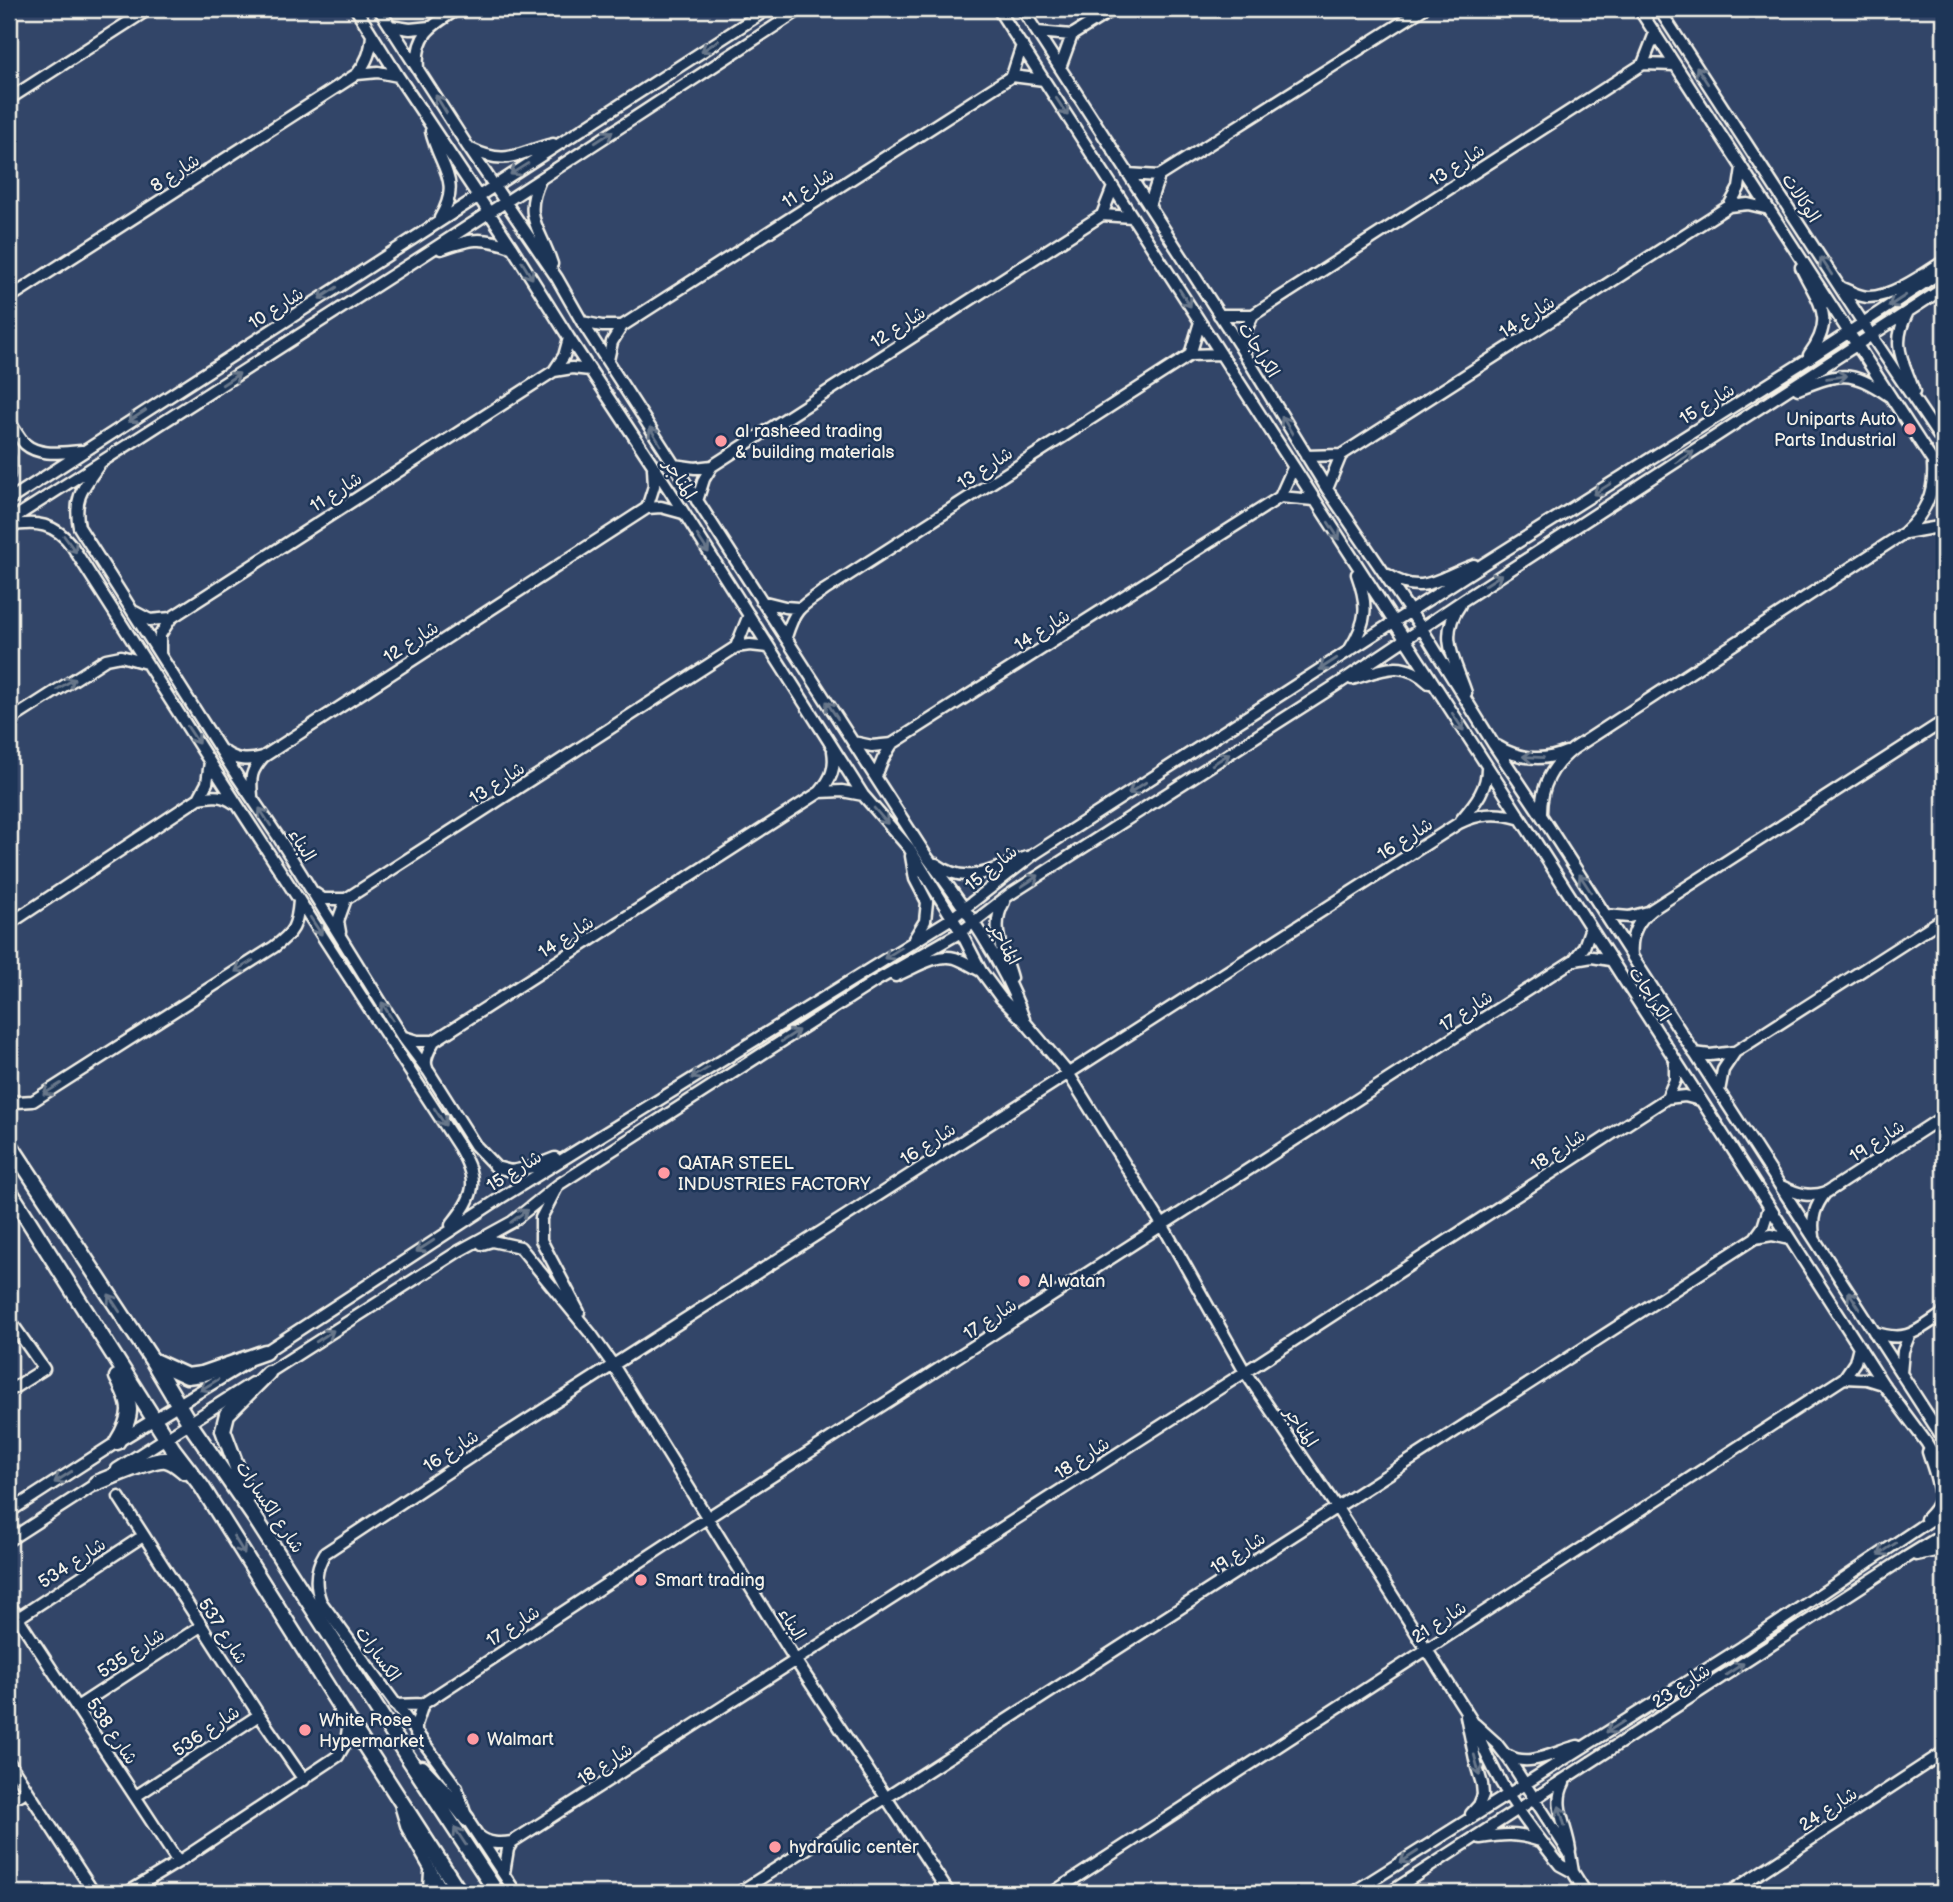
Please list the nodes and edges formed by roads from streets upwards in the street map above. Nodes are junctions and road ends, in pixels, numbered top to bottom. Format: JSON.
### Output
{"nodes":[{"id":1,"x":149,"y":9,"type":"edge"},
{"id":2,"x":356,"y":9,"type":"edge"},
{"id":3,"x":379,"y":9,"type":"edge"},
{"id":4,"x":458,"y":9,"type":"edge"},
{"id":5,"x":768,"y":9,"type":"edge"},
{"id":6,"x":801,"y":9,"type":"edge"},
{"id":7,"x":998,"y":9,"type":"edge"},
{"id":8,"x":1022,"y":9,"type":"edge"},
{"id":9,"x":1114,"y":9,"type":"edge"},
{"id":10,"x":1423,"y":9,"type":"edge"},
{"id":11,"x":1639,"y":9,"type":"edge"},
{"id":12,"x":1659,"y":9,"type":"edge"},
{"id":13,"x":390,"y":26,"type":"junction"},
{"id":14,"x":430,"y":27,"type":"junction"},
{"id":15,"x":1037,"y":32,"type":"junction"},
{"id":16,"x":1655,"y":33,"type":"junction"},
{"id":17,"x":372,"y":34,"type":"junction"},
{"id":18,"x":1072,"y":35,"type":"junction"},
{"id":19,"x":1022,"y":45,"type":"junction"},
{"id":20,"x":1643,"y":64,"type":"junction"},
{"id":21,"x":1675,"y":65,"type":"junction"},
{"id":22,"x":1060,"y":68,"type":"junction"},
{"id":23,"x":418,"y":69,"type":"junction"},
{"id":24,"x":357,"y":74,"type":"junction"},
{"id":25,"x":398,"y":76,"type":"junction"},
{"id":26,"x":1012,"y":76,"type":"junction"},
{"id":27,"x":1044,"y":79,"type":"junction"},
{"id":28,"x":9,"y":99,"type":"edge"},
{"id":29,"x":429,"y":123,"type":"junction"},
{"id":30,"x":561,"y":143,"type":"junction"},
{"id":31,"x":468,"y":147,"type":"junction"},
{"id":32,"x":1742,"y":169,"type":"junction"},
{"id":33,"x":1128,"y":174,"type":"junction"},
{"id":34,"x":1159,"y":176,"type":"junction"},
{"id":35,"x":541,"y":178,"type":"junction"},
{"id":36,"x":494,"y":185,"type":"junction"},
{"id":37,"x":1114,"y":187,"type":"junction"},
{"id":38,"x":478,"y":196,"type":"junction"},
{"id":39,"x":506,"y":202,"type":"junction"},
{"id":40,"x":1149,"y":206,"type":"junction"},
{"id":41,"x":1729,"y":206,"type":"junction"},
{"id":42,"x":1769,"y":209,"type":"junction"},
{"id":43,"x":489,"y":213,"type":"junction"},
{"id":44,"x":1102,"y":215,"type":"junction"},
{"id":45,"x":1132,"y":217,"type":"junction"},
{"id":46,"x":438,"y":222,"type":"junction"},
{"id":47,"x":1793,"y":245,"type":"junction"},
{"id":48,"x":512,"y":247,"type":"junction"},
{"id":49,"x":424,"y":255,"type":"junction"},
{"id":50,"x":1944,"y":261,"type":"edge"},
{"id":51,"x":1944,"y":271,"type":"edge"},
{"id":52,"x":557,"y":278,"type":"junction"},
{"id":53,"x":1839,"y":286,"type":"junction"},
{"id":54,"x":1944,"y":288,"type":"edge"},
{"id":55,"x":9,"y":298,"type":"edge"},
{"id":56,"x":1909,"y":310,"type":"junction"},
{"id":57,"x":1219,"y":315,"type":"junction"},
{"id":58,"x":1253,"y":315,"type":"junction"},
{"id":59,"x":582,"y":322,"type":"junction"},
{"id":60,"x":1200,"y":322,"type":"junction"},
{"id":61,"x":1863,"y":323,"type":"junction"},
{"id":62,"x":622,"y":326,"type":"junction"},
{"id":63,"x":1850,"y":332,"type":"junction"},
{"id":64,"x":1872,"y":335,"type":"junction"},
{"id":65,"x":569,"y":338,"type":"junction"},
{"id":66,"x":1239,"y":345,"type":"junction"},
{"id":67,"x":1857,"y":345,"type":"junction"},
{"id":68,"x":1190,"y":355,"type":"junction"},
{"id":69,"x":1221,"y":355,"type":"junction"},
{"id":70,"x":608,"y":360,"type":"junction"},
{"id":71,"x":1805,"y":361,"type":"junction"},
{"id":72,"x":590,"y":370,"type":"junction"},
{"id":73,"x":554,"y":371,"type":"junction"},
{"id":74,"x":1778,"y":397,"type":"junction"},
{"id":75,"x":1893,"y":398,"type":"junction"},
{"id":76,"x":1918,"y":403,"type":"junction"},
{"id":77,"x":9,"y":421,"type":"edge"},
{"id":78,"x":1944,"y":444,"type":"edge"},
{"id":79,"x":84,"y":450,"type":"junction"},
{"id":80,"x":1341,"y":455,"type":"junction"},
{"id":81,"x":1306,"y":456,"type":"junction"},
{"id":82,"x":9,"y":457,"type":"edge"},
{"id":83,"x":1933,"y":461,"type":"junction"},
{"id":84,"x":101,"y":462,"type":"junction"},
{"id":85,"x":652,"y":464,"type":"junction"},
{"id":86,"x":674,"y":465,"type":"junction"},
{"id":87,"x":712,"y":466,"type":"junction"},
{"id":88,"x":1293,"y":468,"type":"junction"},
{"id":89,"x":9,"y":475,"type":"edge"},
{"id":90,"x":1944,"y":479,"type":"edge"},
{"id":91,"x":1327,"y":489,"type":"junction"},
{"id":92,"x":1280,"y":497,"type":"junction"},
{"id":93,"x":9,"y":500,"type":"edge"},
{"id":94,"x":1314,"y":500,"type":"junction"},
{"id":95,"x":697,"y":501,"type":"junction"},
{"id":96,"x":647,"y":508,"type":"junction"},
{"id":97,"x":684,"y":513,"type":"junction"},
{"id":98,"x":9,"y":523,"type":"edge"},
{"id":99,"x":1944,"y":526,"type":"edge"},
{"id":100,"x":1904,"y":533,"type":"junction"},
{"id":101,"x":1353,"y":560,"type":"junction"},
{"id":102,"x":1485,"y":563,"type":"junction"},
{"id":103,"x":1383,"y":572,"type":"junction"},
{"id":104,"x":1465,"y":599,"type":"junction"},
{"id":105,"x":761,"y":601,"type":"junction"},
{"id":106,"x":798,"y":608,"type":"junction"},
{"id":107,"x":131,"y":610,"type":"junction"},
{"id":108,"x":1409,"y":612,"type":"junction"},
{"id":109,"x":749,"y":615,"type":"junction"},
{"id":110,"x":171,"y":618,"type":"junction"},
{"id":111,"x":1393,"y":622,"type":"junction"},
{"id":112,"x":1422,"y":629,"type":"junction"},
{"id":113,"x":786,"y":637,"type":"junction"},
{"id":114,"x":1405,"y":641,"type":"junction"},
{"id":115,"x":736,"y":647,"type":"junction"},
{"id":116,"x":768,"y":647,"type":"junction"},
{"id":117,"x":1348,"y":651,"type":"junction"},
{"id":118,"x":160,"y":656,"type":"junction"},
{"id":119,"x":146,"y":663,"type":"junction"},
{"id":120,"x":1341,"y":682,"type":"junction"},
{"id":121,"x":1439,"y":692,"type":"junction"},
{"id":122,"x":1470,"y":707,"type":"junction"},
{"id":123,"x":9,"y":721,"type":"edge"},
{"id":124,"x":1944,"y":721,"type":"edge"},
{"id":125,"x":853,"y":742,"type":"junction"},
{"id":126,"x":892,"y":744,"type":"junction"},
{"id":127,"x":1494,"y":745,"type":"junction"},
{"id":128,"x":219,"y":748,"type":"junction"},
{"id":129,"x":833,"y":749,"type":"junction"},
{"id":130,"x":1573,"y":749,"type":"junction"},
{"id":131,"x":263,"y":757,"type":"junction"},
{"id":132,"x":210,"y":761,"type":"junction"},
{"id":133,"x":1486,"y":766,"type":"junction"},
{"id":134,"x":876,"y":775,"type":"junction"},
{"id":135,"x":820,"y":792,"type":"junction"},
{"id":136,"x":863,"y":795,"type":"junction"},
{"id":137,"x":252,"y":796,"type":"junction"},
{"id":138,"x":199,"y":798,"type":"junction"},
{"id":139,"x":238,"y":806,"type":"junction"},
{"id":140,"x":1541,"y":815,"type":"junction"},
{"id":141,"x":1518,"y":818,"type":"junction"},
{"id":142,"x":1459,"y":823,"type":"junction"},
{"id":143,"x":909,"y":848,"type":"junction"},
{"id":144,"x":1034,"y":854,"type":"junction"},
{"id":145,"x":927,"y":857,"type":"junction"},
{"id":146,"x":309,"y":887,"type":"junction"},
{"id":147,"x":1009,"y":895,"type":"junction"},
{"id":148,"x":346,"y":899,"type":"junction"},
{"id":149,"x":299,"y":900,"type":"junction"},
{"id":150,"x":966,"y":908,"type":"junction"},
{"id":151,"x":1651,"y":910,"type":"junction"},
{"id":152,"x":1605,"y":915,"type":"junction"},
{"id":153,"x":952,"y":918,"type":"junction"},
{"id":154,"x":1944,"y":918,"type":"edge"},
{"id":155,"x":975,"y":922,"type":"junction"},
{"id":156,"x":9,"y":924,"type":"edge"},
{"id":157,"x":1590,"y":929,"type":"junction"},
{"id":158,"x":961,"y":932,"type":"junction"},
{"id":159,"x":341,"y":936,"type":"junction"},
{"id":160,"x":914,"y":940,"type":"junction"},
{"id":161,"x":1632,"y":957,"type":"junction"},
{"id":162,"x":1574,"y":960,"type":"junction"},
{"id":163,"x":1609,"y":960,"type":"junction"},
{"id":164,"x":981,"y":971,"type":"junction"},
{"id":165,"x":874,"y":982,"type":"junction"},
{"id":166,"x":1014,"y":992,"type":"junction"},
{"id":167,"x":1025,"y":1022,"type":"junction"},
{"id":168,"x":402,"y":1036,"type":"junction"},
{"id":169,"x":434,"y":1041,"type":"junction"},
{"id":170,"x":1694,"y":1052,"type":"junction"},
{"id":171,"x":1735,"y":1052,"type":"junction"},
{"id":172,"x":1674,"y":1059,"type":"junction"},
{"id":173,"x":429,"y":1072,"type":"junction"},
{"id":174,"x":1068,"y":1073,"type":"junction"},
{"id":175,"x":1719,"y":1092,"type":"junction"},
{"id":176,"x":9,"y":1098,"type":"edge"},
{"id":177,"x":1667,"y":1098,"type":"junction"},
{"id":178,"x":1700,"y":1100,"type":"junction"},
{"id":179,"x":1944,"y":1116,"type":"edge"},
{"id":180,"x":9,"y":1143,"type":"edge"},
{"id":181,"x":577,"y":1150,"type":"junction"},
{"id":182,"x":558,"y":1185,"type":"junction"},
{"id":183,"x":1780,"y":1186,"type":"junction"},
{"id":184,"x":9,"y":1190,"type":"edge"},
{"id":185,"x":1827,"y":1192,"type":"junction"},
{"id":186,"x":1769,"y":1208,"type":"junction"},
{"id":187,"x":1163,"y":1226,"type":"junction"},
{"id":188,"x":445,"y":1233,"type":"junction"},
{"id":189,"x":1755,"y":1238,"type":"junction"},
{"id":190,"x":1789,"y":1239,"type":"junction"},
{"id":191,"x":1814,"y":1239,"type":"junction"},
{"id":192,"x":459,"y":1251,"type":"junction"},
{"id":193,"x":1944,"y":1314,"type":"edge"},
{"id":194,"x":89,"y":1315,"type":"junction"},
{"id":195,"x":9,"y":1319,"type":"edge"},
{"id":196,"x":1874,"y":1332,"type":"junction"},
{"id":197,"x":591,"y":1334,"type":"junction"},
{"id":198,"x":1909,"y":1336,"type":"junction"},
{"id":199,"x":1859,"y":1346,"type":"junction"},
{"id":200,"x":265,"y":1352,"type":"junction"},
{"id":201,"x":152,"y":1360,"type":"junction"},
{"id":202,"x":613,"y":1365,"type":"junction"},
{"id":203,"x":1245,"y":1372,"type":"junction"},
{"id":204,"x":268,"y":1373,"type":"junction"},
{"id":205,"x":1901,"y":1374,"type":"junction"},
{"id":206,"x":1844,"y":1378,"type":"junction"},
{"id":207,"x":1882,"y":1384,"type":"junction"},
{"id":208,"x":9,"y":1391,"type":"edge"},
{"id":209,"x":177,"y":1405,"type":"junction"},
{"id":210,"x":153,"y":1419,"type":"junction"},
{"id":211,"x":190,"y":1424,"type":"junction"},
{"id":212,"x":166,"y":1438,"type":"junction"},
{"id":213,"x":1944,"y":1440,"type":"edge"},
{"id":214,"x":117,"y":1442,"type":"junction"},
{"id":215,"x":1926,"y":1442,"type":"junction"},
{"id":216,"x":1944,"y":1472,"type":"edge"},
{"id":217,"x":96,"y":1483,"type":"junction"},
{"id":218,"x":202,"y":1487,"type":"junction"},
{"id":219,"x":119,"y":1497,"type":"dead end"},
{"id":220,"x":1337,"y":1508,"type":"junction"},
{"id":221,"x":1944,"y":1511,"type":"edge"},
{"id":222,"x":9,"y":1512,"type":"edge"},
{"id":223,"x":256,"y":1518,"type":"junction"},
{"id":224,"x":707,"y":1518,"type":"junction"},
{"id":225,"x":1920,"y":1527,"type":"junction"},
{"id":226,"x":1944,"y":1534,"type":"edge"},
{"id":227,"x":143,"y":1535,"type":"junction"},
{"id":228,"x":9,"y":1540,"type":"edge"},
{"id":229,"x":1944,"y":1546,"type":"edge"},
{"id":230,"x":1905,"y":1558,"type":"junction"},
{"id":231,"x":316,"y":1570,"type":"joint"},
{"id":232,"x":9,"y":1604,"type":"edge"},
{"id":233,"x":18,"y":1618,"type":"junction"},
{"id":234,"x":201,"y":1626,"type":"junction"},
{"id":235,"x":1427,"y":1649,"type":"junction"},
{"id":236,"x":796,"y":1661,"type":"junction"},
{"id":237,"x":423,"y":1704,"type":"junction"},
{"id":238,"x":395,"y":1705,"type":"junction"},
{"id":239,"x":1463,"y":1706,"type":"junction"},
{"id":240,"x":77,"y":1707,"type":"junction"},
{"id":241,"x":259,"y":1715,"type":"junction"},
{"id":242,"x":349,"y":1721,"type":"junction"},
{"id":243,"x":1475,"y":1724,"type":"junction"},
{"id":244,"x":416,"y":1734,"type":"junction"},
{"id":245,"x":1588,"y":1743,"type":"junction"},
{"id":246,"x":1944,"y":1752,"type":"edge"},
{"id":247,"x":1504,"y":1754,"type":"junction"},
{"id":248,"x":407,"y":1756,"type":"junction"},
{"id":249,"x":9,"y":1762,"type":"edge"},
{"id":250,"x":304,"y":1780,"type":"junction"},
{"id":251,"x":1566,"y":1780,"type":"junction"},
{"id":252,"x":1525,"y":1783,"type":"junction"},
{"id":253,"x":27,"y":1790,"type":"junction"},
{"id":254,"x":1508,"y":1794,"type":"junction"},
{"id":255,"x":136,"y":1796,"type":"junction"},
{"id":256,"x":9,"y":1797,"type":"edge"},
{"id":257,"x":398,"y":1797,"type":"junction"},
{"id":258,"x":885,"y":1799,"type":"junction"},
{"id":259,"x":1535,"y":1800,"type":"junction"},
{"id":260,"x":1518,"y":1811,"type":"junction"},
{"id":261,"x":467,"y":1819,"type":"junction"},
{"id":262,"x":1467,"y":1820,"type":"junction"},
{"id":263,"x":478,"y":1836,"type":"junction"},
{"id":264,"x":1473,"y":1840,"type":"junction"},
{"id":265,"x":1540,"y":1841,"type":"junction"},
{"id":266,"x":512,"y":1842,"type":"junction"},
{"id":267,"x":1570,"y":1854,"type":"junction"},
{"id":268,"x":178,"y":1862,"type":"junction"},
{"id":269,"x":430,"y":1872,"type":"junction"},
{"id":270,"x":1573,"y":1872,"type":"junction"},
{"id":271,"x":504,"y":1873,"type":"junction"},
{"id":272,"x":94,"y":1893,"type":"edge"},
{"id":273,"x":127,"y":1893,"type":"edge"},
{"id":274,"x":426,"y":1893,"type":"edge"},
{"id":275,"x":444,"y":1893,"type":"edge"},
{"id":276,"x":460,"y":1893,"type":"edge"},
{"id":277,"x":497,"y":1893,"type":"edge"},
{"id":278,"x":516,"y":1893,"type":"edge"},
{"id":279,"x":738,"y":1893,"type":"edge"},
{"id":280,"x":947,"y":1893,"type":"edge"},
{"id":281,"x":1052,"y":1893,"type":"edge"},
{"id":282,"x":1352,"y":1893,"type":"edge"},
{"id":283,"x":1389,"y":1893,"type":"edge"},
{"id":284,"x":1586,"y":1893,"type":"edge"},
{"id":285,"x":1729,"y":1893,"type":"edge"}],
"edges":[{"from":1,"to":28,"type":"street"},
{"from":2,"to":17,"type":"street","name":"المناجر"},
{"from":3,"to":13,"type":"street","name":"المناجر"},
{"from":4,"to":14,"type":"street"},
{"from":5,"to":30,"type":"street","name":"شارع 10","one_way":true},
{"from":35,"to":6,"type":"street","name":"شارع 10","one_way":true},
{"from":7,"to":19,"type":"street","name":"الكراجات"},
{"from":8,"to":15,"type":"street","name":"الكراجات"},
{"from":9,"to":18,"type":"street"},
{"from":10,"to":34,"type":"street"},
{"from":11,"to":16,"type":"street","name":"الوكالات"},
{"from":53,"to":12,"type":"street","name":"الوكالات","one_way":true},
{"from":13,"to":14,"type":"street"},
{"from":13,"to":23,"type":"street","name":"المناجر"},
{"from":14,"to":23,"type":"street"},
{"from":15,"to":18,"type":"street"},
{"from":15,"to":22,"type":"street","name":"الكراجات"},
{"from":16,"to":20,"type":"street"},
{"from":16,"to":21,"type":"street","name":"الوكالات"},
{"from":17,"to":24,"type":"street"},
{"from":17,"to":25,"type":"street","name":"المناجر"},
{"from":18,"to":22,"type":"street"},
{"from":19,"to":26,"type":"street"},
{"from":19,"to":27,"type":"street","name":"الكراجات"},
{"from":20,"to":21,"type":"street"},
{"from":20,"to":58,"type":"street","name":"شارع 13"},
{"from":21,"to":32,"type":"street","name":"الوكالات"},
{"from":22,"to":33,"type":"street","name":"الكراجات"},
{"from":31,"to":23,"type":"street","name":"المناجر","one_way":true},
{"from":24,"to":25,"type":"street"},
{"from":24,"to":55,"type":"street","name":"شارع 8"},
{"from":25,"to":29,"type":"street","name":"المناجر"},
{"from":26,"to":27,"type":"street"},
{"from":26,"to":62,"type":"street","name":"شارع 11"},
{"from":27,"to":37,"type":"street","name":"الكراجات","one_way":true},
{"from":29,"to":38,"type":"street","name":"المناجر"},
{"from":29,"to":46,"type":"street","name":"المناجر"},
{"from":30,"to":31,"type":"street","name":"شارع 10"},
{"from":30,"to":36,"type":"street","name":"شارع 10","one_way":true},
{"from":31,"to":36,"type":"street","name":"المناجر"},
{"from":32,"to":41,"type":"street"},
{"from":32,"to":42,"type":"street","name":"الوكالات"},
{"from":33,"to":34,"type":"street"},
{"from":33,"to":40,"type":"street","name":"الكراجات"},
{"from":34,"to":40,"type":"street"},
{"from":35,"to":39,"type":"street","name":"شارع 10"},
{"from":35,"to":52,"type":"street","name":"المناجر"},
{"from":36,"to":38,"type":"street","name":"شارع 10"},
{"from":36,"to":39,"type":"street","name":"المناجر"},
{"from":37,"to":44,"type":"street"},
{"from":37,"to":45,"type":"street","name":"الكراجات"},
{"from":38,"to":43,"type":"street","name":"المناجر"},
{"from":38,"to":46,"type":"street","name":"شارع 10"},
{"from":39,"to":43,"type":"street","name":"شارع 10"},
{"from":39,"to":52,"type":"street","name":"المناجر"},
{"from":40,"to":57,"type":"street","name":"الكراجات"},
{"from":41,"to":42,"type":"street"},
{"from":41,"to":80,"type":"street","name":"شارع 14"},
{"from":42,"to":47,"type":"street","name":"الوكالات"},
{"from":43,"to":48,"type":"street","name":"المناجر"},
{"from":43,"to":49,"type":"street","name":"شارع 10"},
{"from":44,"to":45,"type":"street"},
{"from":44,"to":87,"type":"street","name":"شارع 12"},
{"from":45,"to":60,"type":"street","name":"الكراجات","one_way":true},
{"from":46,"to":79,"type":"street","name":"شارع 10","one_way":true},
{"from":47,"to":63,"type":"street","name":"الوكالات"},
{"from":47,"to":71,"type":"street","name":"الوكالات"},
{"from":48,"to":49,"type":"street","name":"شارع 10"},
{"from":48,"to":65,"type":"street","name":"المناجر","one_way":true},
{"from":84,"to":49,"type":"street","name":"شارع 10","one_way":true},
{"from":50,"to":53,"type":"street"},
{"from":51,"to":61,"type":"street","name":"شارع 15","one_way":true},
{"from":52,"to":59,"type":"street","name":"المناجر"},
{"from":53,"to":61,"type":"street","name":"الوكالات"},
{"from":54,"to":56,"type":"street","name":"شارع 15"},
{"from":56,"to":64,"type":"street","name":"شارع 15"},
{"from":56,"to":76,"type":"street","name":"الوكالات"},
{"from":57,"to":58,"type":"street"},
{"from":57,"to":66,"type":"street","name":"الكراجات"},
{"from":58,"to":66,"type":"street"},
{"from":59,"to":62,"type":"street"},
{"from":59,"to":70,"type":"street","name":"المناجر"},
{"from":60,"to":68,"type":"street"},
{"from":60,"to":69,"type":"street","name":"الكراجات"},
{"from":61,"to":63,"type":"street","name":"شارع 15"},
{"from":61,"to":64,"type":"street","name":"الوكالات"},
{"from":62,"to":70,"type":"street"},
{"from":63,"to":67,"type":"street","name":"الوكالات"},
{"from":63,"to":71,"type":"street","name":"شارع 15"},
{"from":64,"to":67,"type":"street","name":"شارع 15"},
{"from":64,"to":76,"type":"street","name":"الوكالات"},
{"from":65,"to":72,"type":"street","name":"المناجر"},
{"from":65,"to":73,"type":"street"},
{"from":81,"to":66,"type":"street","name":"الكراجات","one_way":true},
{"from":67,"to":74,"type":"street","name":"شارع 15"},
{"from":67,"to":75,"type":"street","name":"الوكالات"},
{"from":68,"to":69,"type":"street"},
{"from":68,"to":106,"type":"street","name":"شارع 13"},
{"from":69,"to":88,"type":"street","name":"الكراجات"},
{"from":86,"to":70,"type":"street","name":"المناجر","one_way":true},
{"from":71,"to":102,"type":"street","name":"شارع 15","one_way":true},
{"from":72,"to":73,"type":"street"},
{"from":72,"to":85,"type":"street","name":"المناجر"},
{"from":73,"to":110,"type":"street","name":"شارع 11"},
{"from":74,"to":75,"type":"street","name":"شارع 15","one_way":true},
{"from":104,"to":74,"type":"street","name":"شارع 15","one_way":true},
{"from":75,"to":83,"type":"street","name":"الوكالات"},
{"from":76,"to":78,"type":"street","name":"الوكالات"},
{"from":77,"to":79,"type":"street"},
{"from":79,"to":93,"type":"street","name":"شارع 10"},
{"from":80,"to":81,"type":"street"},
{"from":80,"to":91,"type":"street"},
{"from":81,"to":91,"type":"street","name":"الكراجات"},
{"from":82,"to":89,"type":"street"},
{"from":83,"to":90,"type":"street","name":"الوكالات"},
{"from":83,"to":100,"type":"street"},
{"from":84,"to":98,"type":"street","name":"شارع 10"},
{"from":84,"to":107,"type":"street","name":"البناء"},
{"from":85,"to":96,"type":"street"},
{"from":85,"to":97,"type":"street","name":"المناجر"},
{"from":86,"to":87,"type":"street"},
{"from":86,"to":95,"type":"street","name":"المناجر"},
{"from":87,"to":95,"type":"street"},
{"from":88,"to":92,"type":"street"},
{"from":88,"to":94,"type":"street","name":"الكراجات"},
{"from":91,"to":103,"type":"street","name":"الكراجات"},
{"from":92,"to":94,"type":"street"},
{"from":92,"to":126,"type":"street","name":"شارع 14"},
{"from":94,"to":101,"type":"street","name":"الكراجات","one_way":true},
{"from":95,"to":105,"type":"street","name":"المناجر"},
{"from":96,"to":97,"type":"street"},
{"from":96,"to":131,"type":"street","name":"شارع 12"},
{"from":97,"to":109,"type":"street","name":"المناجر","one_way":true},
{"from":98,"to":119,"type":"street","name":"البناء","one_way":true},
{"from":99,"to":100,"type":"street"},
{"from":100,"to":130,"type":"street"},
{"from":101,"to":111,"type":"street","name":"الكراجات"},
{"from":101,"to":117,"type":"street","name":"الكراجات"},
{"from":102,"to":103,"type":"street","name":"شارع 15"},
{"from":102,"to":108,"type":"street","name":"شارع 15"},
{"from":103,"to":108,"type":"street","name":"الكراجات"},
{"from":104,"to":112,"type":"street","name":"شارع 15"},
{"from":104,"to":122,"type":"street","name":"الكراجات"},
{"from":105,"to":106,"type":"street"},
{"from":105,"to":113,"type":"street","name":"المناجر"},
{"from":106,"to":113,"type":"street"},
{"from":107,"to":110,"type":"street"},
{"from":107,"to":118,"type":"street","name":"البناء"},
{"from":108,"to":111,"type":"street","name":"شارع 15"},
{"from":108,"to":112,"type":"street","name":"الكراجات"},
{"from":109,"to":115,"type":"street"},
{"from":109,"to":116,"type":"street","name":"المناجر"},
{"from":110,"to":118,"type":"street"},
{"from":111,"to":114,"type":"street","name":"الكراجات"},
{"from":111,"to":117,"type":"street","name":"شارع 15"},
{"from":112,"to":114,"type":"street","name":"شارع 15"},
{"from":112,"to":122,"type":"street","name":"الكراجات"},
{"from":125,"to":113,"type":"street","name":"المناجر","one_way":true},
{"from":114,"to":120,"type":"street","name":"شارع 15"},
{"from":114,"to":121,"type":"street","name":"الكراجات"},
{"from":115,"to":116,"type":"street"},
{"from":115,"to":148,"type":"street","name":"شارع 13"},
{"from":116,"to":129,"type":"street","name":"المناجر"},
{"from":117,"to":144,"type":"street","name":"شارع 15","one_way":true},
{"from":118,"to":128,"type":"street","name":"البناء"},
{"from":123,"to":119,"type":"street","one_way":true},
{"from":119,"to":132,"type":"street","name":"البناء","one_way":true},
{"from":120,"to":121,"type":"street","name":"شارع 15"},
{"from":147,"to":120,"type":"street","name":"شارع 15","one_way":true},
{"from":121,"to":133,"type":"street","name":"الكراجات","one_way":true},
{"from":122,"to":127,"type":"street","name":"الكراجات"},
{"from":124,"to":151,"type":"street"},
{"from":125,"to":126,"type":"street"},
{"from":125,"to":134,"type":"street","name":"المناجر"},
{"from":126,"to":134,"type":"street"},
{"from":130,"to":127,"type":"street","one_way":true},
{"from":127,"to":140,"type":"street","name":"الكراجات"},
{"from":128,"to":131,"type":"street"},
{"from":128,"to":137,"type":"street","name":"البناء"},
{"from":129,"to":135,"type":"street"},
{"from":129,"to":136,"type":"street","name":"المناجر"},
{"from":130,"to":140,"type":"street"},
{"from":131,"to":137,"type":"street"},
{"from":132,"to":138,"type":"street"},
{"from":132,"to":139,"type":"street","name":"البناء"},
{"from":133,"to":141,"type":"street","name":"الكراجات"},
{"from":133,"to":142,"type":"street","name":"شارع 16"},
{"from":134,"to":145,"type":"street","name":"المناجر"},
{"from":135,"to":136,"type":"street"},
{"from":135,"to":169,"type":"street","name":"شارع 14"},
{"from":136,"to":143,"type":"street","name":"المناجر","one_way":true},
{"from":146,"to":137,"type":"street","name":"البناء","one_way":true},
{"from":138,"to":139,"type":"street"},
{"from":138,"to":156,"type":"street"},
{"from":139,"to":149,"type":"street","name":"البناء"},
{"from":152,"to":140,"type":"street","name":"الكراجات","one_way":true},
{"from":141,"to":142,"type":"street","name":"شارع 16"},
{"from":141,"to":157,"type":"street","name":"الكراجات"},
{"from":142,"to":174,"type":"street","name":"شارع 16"},
{"from":143,"to":153,"type":"street","name":"المناجر"},
{"from":143,"to":160,"type":"street","name":"المناجر"},
{"from":144,"to":145,"type":"street","name":"شارع 15"},
{"from":144,"to":150,"type":"street","name":"شارع 15"},
{"from":145,"to":150,"type":"street","name":"المناجر"},
{"from":146,"to":148,"type":"street"},
{"from":146,"to":159,"type":"street","name":"البناء"},
{"from":147,"to":155,"type":"street","name":"شارع 15"},
{"from":147,"to":166,"type":"street","name":"المناجر"},
{"from":148,"to":159,"type":"street"},
{"from":149,"to":176,"type":"street","one_way":true},
{"from":149,"to":188,"type":"street","name":"البناء","one_way":true},
{"from":150,"to":153,"type":"street","name":"شارع 15"},
{"from":150,"to":155,"type":"street","name":"المناجر"},
{"from":151,"to":152,"type":"street"},
{"from":151,"to":161,"type":"street"},
{"from":152,"to":161,"type":"street","name":"الكراجات"},
{"from":153,"to":158,"type":"street","name":"المناجر"},
{"from":153,"to":160,"type":"street","name":"شارع 15"},
{"from":154,"to":171,"type":"street"},
{"from":155,"to":158,"type":"street","name":"شارع 15"},
{"from":155,"to":166,"type":"street","name":"المناجر"},
{"from":157,"to":162,"type":"street","name":"شارع 17"},
{"from":157,"to":163,"type":"street","name":"الكراجات"},
{"from":158,"to":164,"type":"street","name":"المناجر"},
{"from":158,"to":165,"type":"street","name":"شارع 15"},
{"from":168,"to":159,"type":"street","name":"البناء","one_way":true},
{"from":160,"to":181,"type":"street","name":"شارع 15","one_way":true},
{"from":161,"to":170,"type":"street","name":"الكراجات"},
{"from":162,"to":163,"type":"street"},
{"from":162,"to":187,"type":"street","name":"شارع 17"},
{"from":163,"to":172,"type":"street","name":"الكراجات"},
{"from":164,"to":165,"type":"street","name":"شارع 15"},
{"from":164,"to":167,"type":"street","name":"المناجر"},
{"from":182,"to":165,"type":"street","name":"شارع 15","one_way":true},
{"from":166,"to":167,"type":"street","name":"المناجر"},
{"from":167,"to":174,"type":"street","name":"المناجر"},
{"from":168,"to":169,"type":"street"},
{"from":168,"to":173,"type":"street","name":"البناء"},
{"from":169,"to":173,"type":"street"},
{"from":170,"to":171,"type":"street"},
{"from":170,"to":175,"type":"street","name":"الكراجات"},
{"from":171,"to":175,"type":"street"},
{"from":172,"to":177,"type":"street"},
{"from":172,"to":178,"type":"street","name":"الكراجات"},
{"from":173,"to":181,"type":"street","name":"البناء"},
{"from":174,"to":187,"type":"street","name":"المناجر"},
{"from":174,"to":202,"type":"street","name":"شارع 16"},
{"from":175,"to":183,"type":"street","name":"الكراجات"},
{"from":177,"to":178,"type":"street"},
{"from":177,"to":203,"type":"street","name":"شارع 18"},
{"from":178,"to":186,"type":"street","name":"الكراجات"},
{"from":179,"to":185,"type":"street","name":"شارع 19"},
{"from":201,"to":180,"type":"street","name":"شارع الكسارات","one_way":true},
{"from":181,"to":188,"type":"street","name":"شارع 15"},
{"from":192,"to":182,"type":"street","name":"شارع 15","one_way":true},
{"from":182,"to":197,"type":"street","name":"البناء"},
{"from":183,"to":185,"type":"street"},
{"from":183,"to":191,"type":"street","name":"الكراجات"},
{"from":184,"to":194,"type":"street"},
{"from":185,"to":191,"type":"street"},
{"from":186,"to":189,"type":"street"},
{"from":186,"to":190,"type":"street","name":"الكراجات"},
{"from":187,"to":203,"type":"street","name":"المناجر"},
{"from":187,"to":224,"type":"street","name":"شارع 17"},
{"from":188,"to":200,"type":"street","name":"شارع 15","one_way":true},
{"from":189,"to":190,"type":"street"},
{"from":189,"to":220,"type":"street","name":"شارع 19"},
{"from":190,"to":199,"type":"street","name":"الكراجات"},
{"from":196,"to":191,"type":"street","name":"الكراجات","one_way":true},
{"from":192,"to":197,"type":"street","name":"البناء"},
{"from":204,"to":192,"type":"street","name":"شارع 15","one_way":true},
{"from":193,"to":198,"type":"street"},
{"from":194,"to":210,"type":"street"},
{"from":194,"to":214,"type":"street"},
{"from":195,"to":208,"type":"street"},
{"from":196,"to":198,"type":"street"},
{"from":196,"to":205,"type":"street","name":"الكراجات"},
{"from":197,"to":202,"type":"street","name":"البناء"},
{"from":198,"to":205,"type":"street"},
{"from":199,"to":206,"type":"street"},
{"from":199,"to":207,"type":"street","name":"الكراجات"},
{"from":200,"to":201,"type":"street"},
{"from":200,"to":209,"type":"street","name":"شارع 15","one_way":true},
{"from":201,"to":209,"type":"street","name":"شارع الكسارات"},
{"from":202,"to":224,"type":"street","name":"البناء"},
{"from":202,"to":231,"type":"street","name":"شارع 16"},
{"from":203,"to":220,"type":"street","name":"المناجر"},
{"from":203,"to":236,"type":"street","name":"شارع 18"},
{"from":204,"to":211,"type":"street","name":"شارع 15"},
{"from":204,"to":223,"type":"street"},
{"from":205,"to":213,"type":"street","name":"الكراجات"},
{"from":206,"to":207,"type":"street"},
{"from":206,"to":235,"type":"street","name":"شارع 21"},
{"from":207,"to":215,"type":"street","name":"الكراجات"},
{"from":209,"to":210,"type":"street","name":"شارع 15"},
{"from":209,"to":211,"type":"street","name":"شارع الكسارات"},
{"from":210,"to":212,"type":"street"},
{"from":210,"to":214,"type":"street","name":"شارع 15"},
{"from":211,"to":212,"type":"street","name":"شارع 15"},
{"from":211,"to":223,"type":"street","name":"شارع الكسارات"},
{"from":212,"to":217,"type":"street","name":"شارع 15"},
{"from":212,"to":218,"type":"street"},
{"from":214,"to":222,"type":"street","name":"شارع 15","one_way":true},
{"from":215,"to":216,"type":"street","name":"الكراجات"},
{"from":215,"to":225,"type":"street","name":"الكراجات"},
{"from":217,"to":218,"type":"street"},
{"from":217,"to":228,"type":"street","name":"شارع 15"},
{"from":218,"to":242,"type":"street","one_way":true},
{"from":219,"to":227,"type":"street","name":"شارع 537"},
{"from":220,"to":235,"type":"street","name":"المناجر"},
{"from":220,"to":258,"type":"street","name":"شارع 19"},
{"from":221,"to":225,"type":"street","name":"شارع 23"},
{"from":223,"to":248,"type":"street","name":"شارع الكسارات"},
{"from":224,"to":236,"type":"street","name":"البناء"},
{"from":224,"to":237,"type":"street","name":"شارع 17"},
{"from":225,"to":245,"type":"street","name":"شارع 23","one_way":true},
{"from":226,"to":230,"type":"street","name":"شارع 23"},
{"from":227,"to":233,"type":"street","name":"شارع 534"},
{"from":227,"to":234,"type":"street","name":"شارع 537"},
{"from":229,"to":230,"type":"street","name":"شارع 23"},
{"from":251,"to":230,"type":"street","name":"شارع 23","one_way":true},
{"from":231,"to":238,"type":"street","name":"الكسارات"},
{"from":232,"to":233,"type":"street","name":"شارع 538"},
{"from":233,"to":240,"type":"street","name":"شارع 538"},
{"from":234,"to":240,"type":"street","name":"شارع 535"},
{"from":234,"to":241,"type":"street","name":"شارع 537"},
{"from":235,"to":239,"type":"street","name":"المناجر"},
{"from":235,"to":281,"type":"street","name":"شارع 21"},
{"from":236,"to":258,"type":"street","name":"البناء"},
{"from":236,"to":266,"type":"street","name":"شارع 18"},
{"from":237,"to":238,"type":"street"},
{"from":237,"to":244,"type":"street"},
{"from":238,"to":244,"type":"street","name":"الكسارات"},
{"from":239,"to":243,"type":"street","name":"المناجر"},
{"from":239,"to":262,"type":"street","name":"المناجر","one_way":true},
{"from":240,"to":255,"type":"street","name":"شارع 538"},
{"from":241,"to":250,"type":"street","name":"شارع 537"},
{"from":241,"to":255,"type":"street","name":"شارع 536"},
{"from":242,"to":250,"type":"street"},
{"from":242,"to":257,"type":"street"},
{"from":243,"to":247,"type":"street","name":"المناجر"},
{"from":243,"to":254,"type":"street","name":"المناجر"},
{"from":244,"to":261,"type":"street","name":"الكسارات"},
{"from":245,"to":247,"type":"street","name":"شارع 23"},
{"from":245,"to":252,"type":"street","name":"شارع 23"},
{"from":246,"to":285,"type":"street","name":"شارع 24"},
{"from":247,"to":252,"type":"street","name":"المناجر"},
{"from":248,"to":261,"type":"street"},
{"from":277,"to":248,"type":"street","name":"شارع الكسارات","one_way":true},
{"from":249,"to":253,"type":"street"},
{"from":250,"to":268,"type":"street"},
{"from":251,"to":259,"type":"street","name":"شارع 23"},
{"from":267,"to":251,"type":"street","name":"المناجر","one_way":true},
{"from":252,"to":254,"type":"street","name":"شارع 23"},
{"from":252,"to":259,"type":"street","name":"المناجر"},
{"from":253,"to":256,"type":"street"},
{"from":253,"to":272,"type":"street"},
{"from":254,"to":260,"type":"street","name":"المناجر"},
{"from":254,"to":262,"type":"street","name":"شارع 23"},
{"from":255,"to":268,"type":"street","name":"شارع 538"},
{"from":257,"to":269,"type":"street"},
{"from":257,"to":276,"type":"street"},
{"from":258,"to":279,"type":"street","name":"شارع 19"},
{"from":258,"to":280,"type":"street","name":"البناء"},
{"from":259,"to":260,"type":"street","name":"شارع 23"},
{"from":259,"to":267,"type":"street","name":"المناجر"},
{"from":260,"to":264,"type":"street","name":"شارع 23"},
{"from":260,"to":265,"type":"street","name":"المناجر"},
{"from":261,"to":263,"type":"street","name":"الكسارات"},
{"from":262,"to":282,"type":"street","name":"شارع 23","one_way":true},
{"from":263,"to":266,"type":"street"},
{"from":263,"to":271,"type":"street","name":"الكسارات"},
{"from":264,"to":265,"type":"street","name":"شارع 23"},
{"from":264,"to":283,"type":"street","name":"شارع 23"},
{"from":265,"to":270,"type":"street","name":"المناجر"},
{"from":266,"to":271,"type":"street"},
{"from":267,"to":270,"type":"street","name":"المناجر"},
{"from":268,"to":273,"type":"street"},
{"from":269,"to":274,"type":"street"},
{"from":269,"to":275,"type":"street"},
{"from":270,"to":284,"type":"street","name":"المناجر"},
{"from":271,"to":278,"type":"street","name":"الكسارات"}]}
